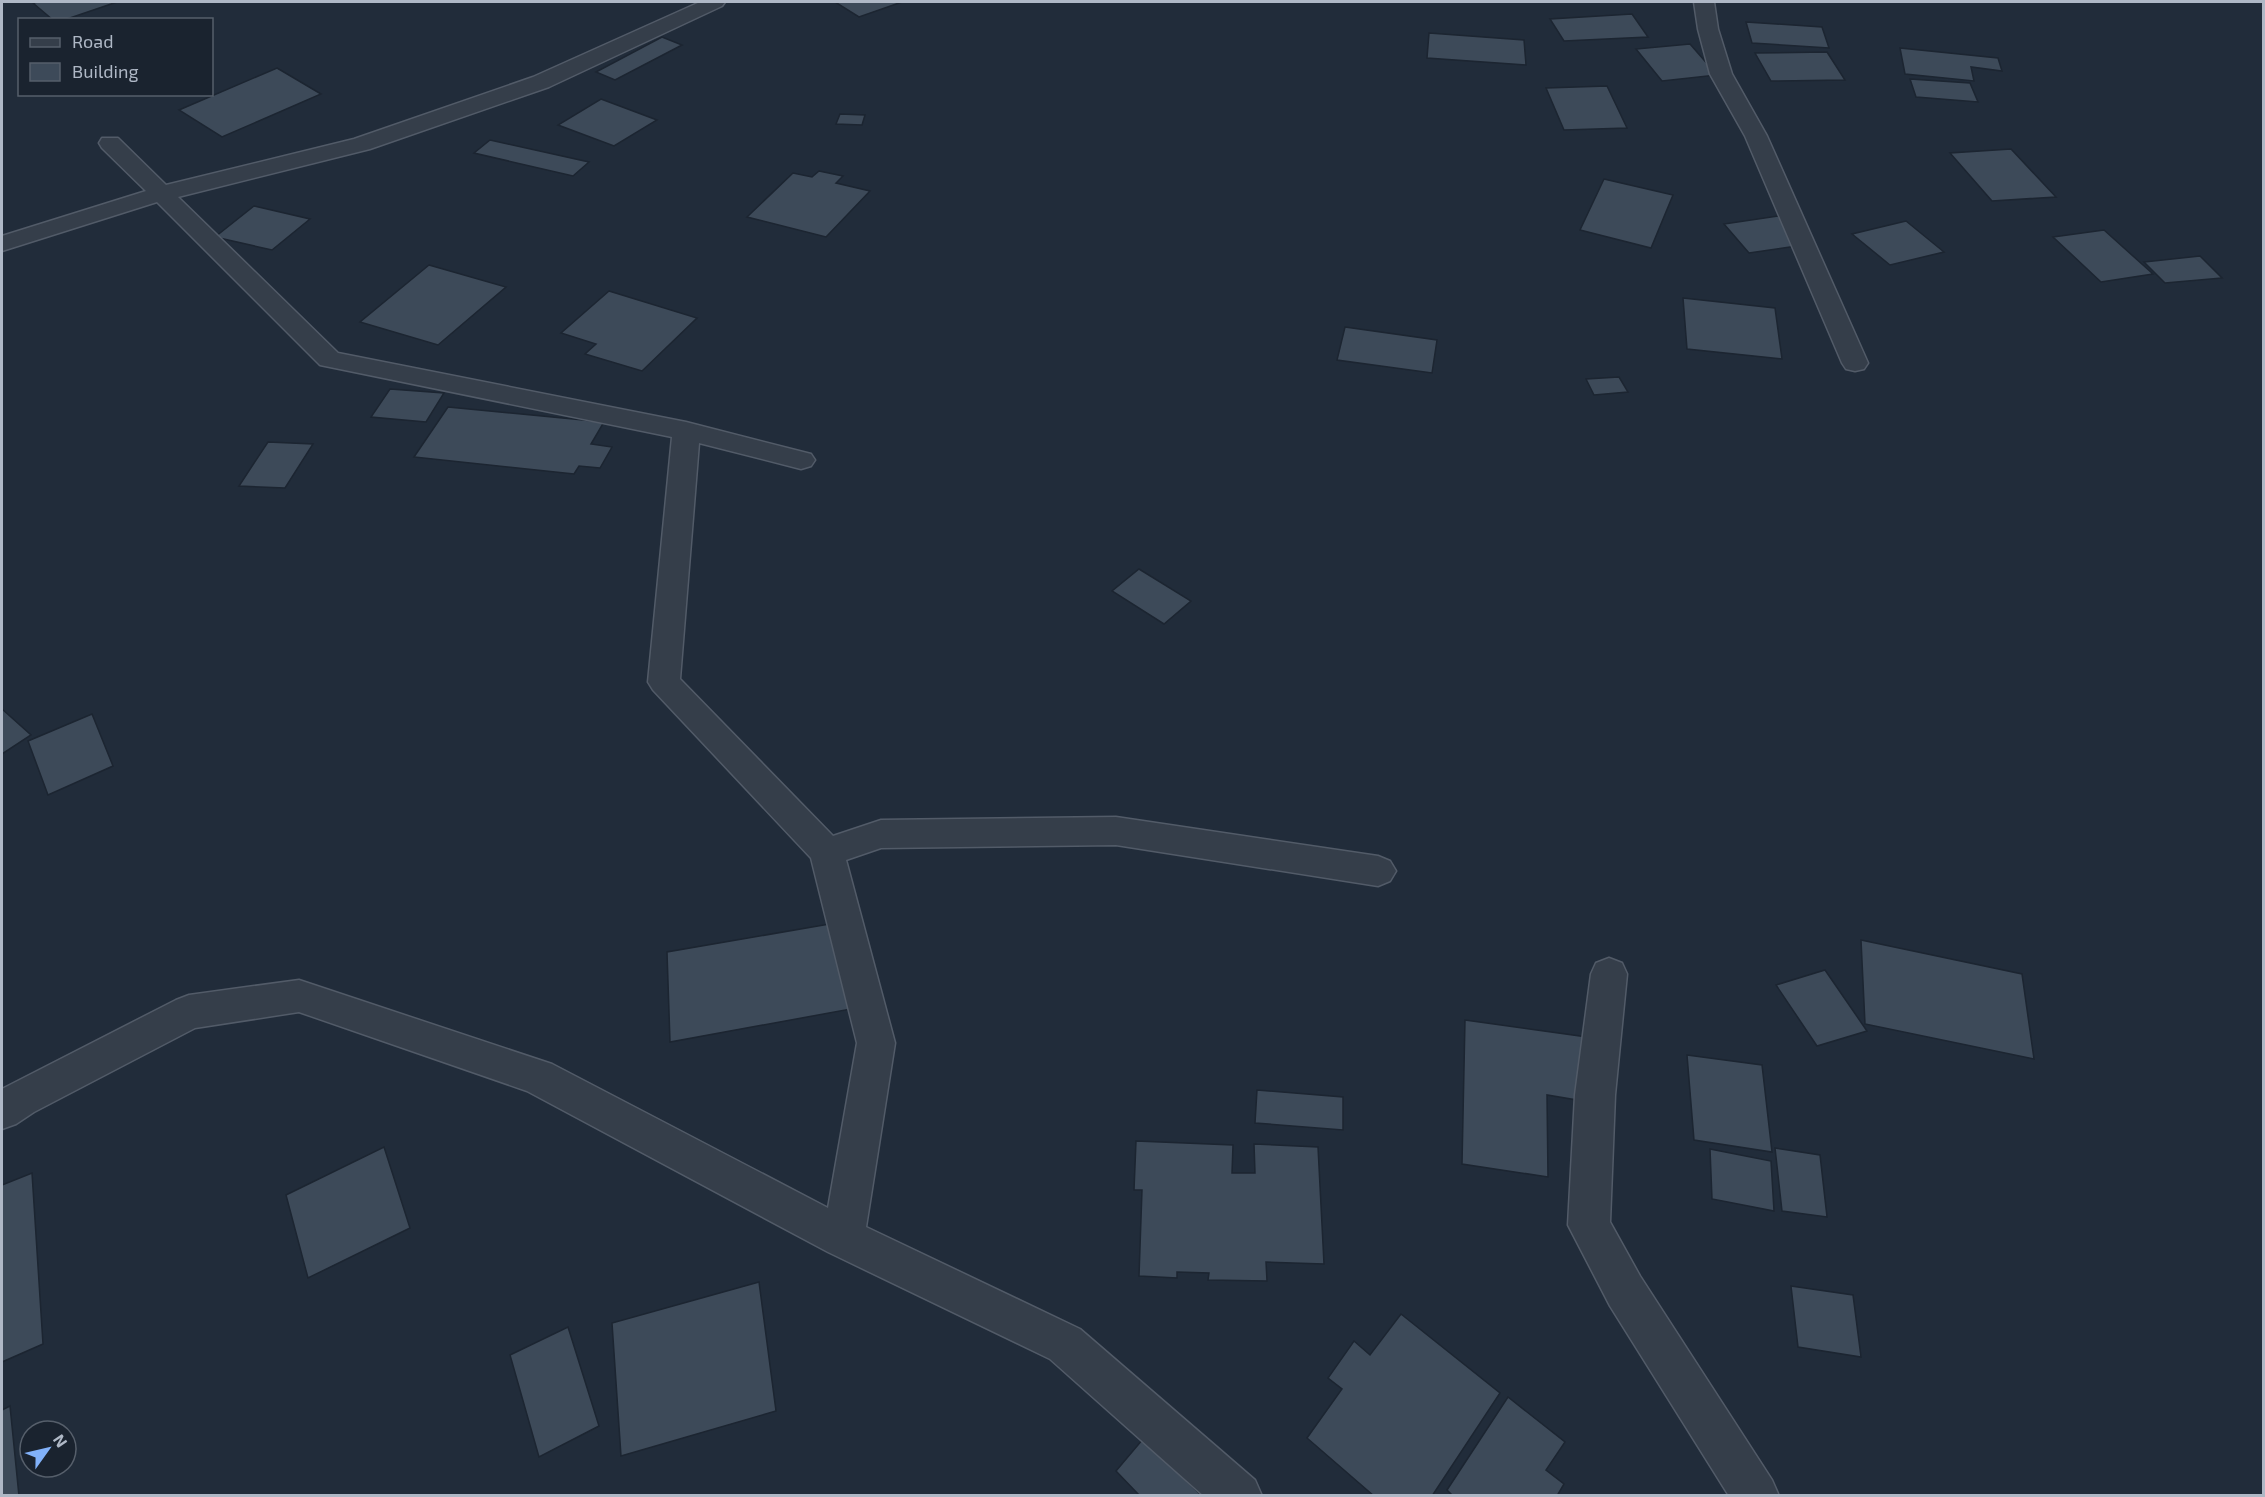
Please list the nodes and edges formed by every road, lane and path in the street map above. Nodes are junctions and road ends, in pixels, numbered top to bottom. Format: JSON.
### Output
{"nodes":[{"id":1,"x":715,"y":2,"type":"edge"},
{"id":2,"x":1704,"y":2,"type":"edge"},
{"id":3,"x":110,"y":144,"type":"dead end"},
{"id":4,"x":160,"y":194,"type":"junction"},
{"id":5,"x":2,"y":244,"type":"edge"},
{"id":6,"x":1856,"y":363,"type":"dead end"},
{"id":7,"x":686,"y":432,"type":"junction"},
{"id":8,"x":801,"y":460,"type":"dead end"},
{"id":9,"x":827,"y":852,"type":"junction"},
{"id":10,"x":1378,"y":871,"type":"dead end"},
{"id":11,"x":1609,"y":974,"type":"dead end"},
{"id":12,"x":2,"y":1112,"type":"edge"},
{"id":13,"x":843,"y":1238,"type":"junction"},
{"id":14,"x":1239,"y":1496,"type":"edge"},
{"id":15,"x":1756,"y":1496,"type":"edge"}],
"edges":[{"from":1,"to":4,"type":"street"},
{"from":2,"to":6,"type":"street"},
{"from":3,"to":4,"type":"street"},
{"from":4,"to":5,"type":"street"},
{"from":4,"to":7,"type":"street"},
{"from":7,"to":8,"type":"street"},
{"from":7,"to":9,"type":"street"},
{"from":9,"to":10,"type":"street"},
{"from":9,"to":13,"type":"street"},
{"from":11,"to":15,"type":"street"},
{"from":12,"to":13,"type":"street"},
{"from":13,"to":14,"type":"street"}]}
